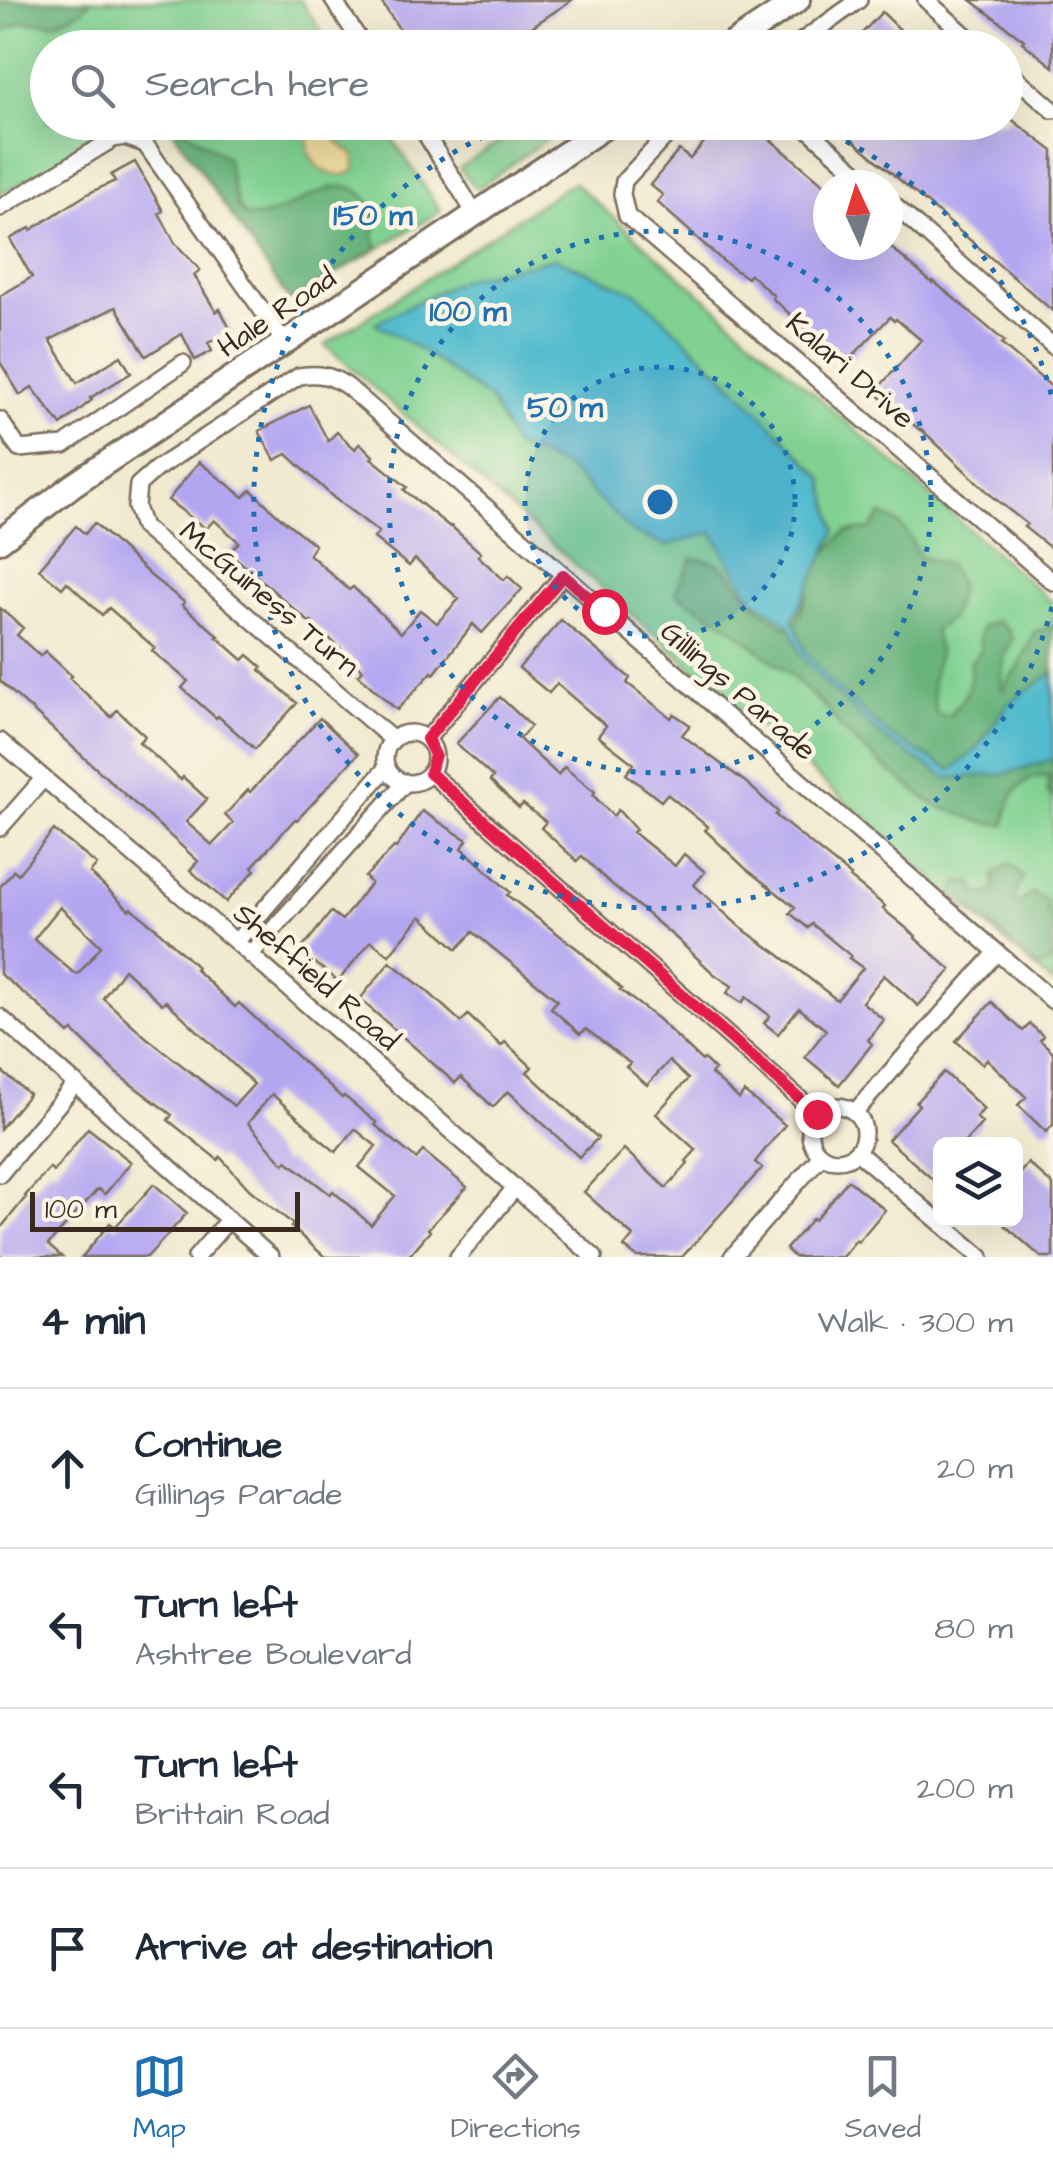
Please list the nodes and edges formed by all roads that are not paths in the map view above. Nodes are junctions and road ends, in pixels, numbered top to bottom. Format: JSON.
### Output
{"nodes":[{"id":1,"x":333,"y":0,"type":"edge"},
{"id":2,"x":798,"y":0,"type":"edge"},
{"id":3,"x":859,"y":0,"type":"edge"},
{"id":4,"x":926,"y":0,"type":"edge"},
{"id":5,"x":354,"y":30,"type":"edge"},
{"id":6,"x":753,"y":30,"type":"edge"},
{"id":7,"x":817,"y":30,"type":"edge"},
{"id":8,"x":960,"y":30,"type":"edge"},
{"id":9,"x":1023,"y":84,"type":"edge"},
{"id":10,"x":1053,"y":110,"type":"edge"},
{"id":11,"x":111,"y":140,"type":"edge"},
{"id":12,"x":134,"y":140,"type":"edge"},
{"id":13,"x":429,"y":140,"type":"edge"},
{"id":14,"x":586,"y":140,"type":"edge"},
{"id":15,"x":662,"y":140,"type":"edge"},
{"id":16,"x":820,"y":140,"type":"edge"},
{"id":17,"x":854,"y":170,"type":"edge"},
{"id":18,"x":0,"y":208,"type":"edge"},
{"id":19,"x":903,"y":213,"type":"edge"},
{"id":20,"x":476,"y":215,"type":"junction"},
{"id":21,"x":284,"y":343,"type":"junction"},
{"id":22,"x":1053,"y":346,"type":"edge"},
{"id":23,"x":183,"y":362,"type":"dead end"},
{"id":24,"x":0,"y":420,"type":"edge"},
{"id":25,"x":73,"y":485,"type":"junction"},
{"id":26,"x":138,"y":485,"type":"joint"},
{"id":27,"x":0,"y":526,"type":"edge"},
{"id":28,"x":0,"y":542,"type":"edge"},
{"id":29,"x":563,"y":575,"type":"junction"},
{"id":30,"x":1053,"y":582,"type":"edge"},
{"id":31,"x":427,"y":739,"type":"junction"},
{"id":32,"x":0,"y":740,"type":"edge"},
{"id":33,"x":393,"y":740,"type":"junction"},
{"id":34,"x":387,"y":767,"type":"junction"},
{"id":35,"x":430,"y":773,"type":"junction"},
{"id":36,"x":42,"y":779,"type":"junction"},
{"id":37,"x":406,"y":782,"type":"junction"},
{"id":38,"x":351,"y":810,"type":"junction"},
{"id":39,"x":366,"y":824,"type":"junction"},
{"id":40,"x":0,"y":828,"type":"edge"},
{"id":41,"x":291,"y":880,"type":"junction"},
{"id":42,"x":304,"y":893,"type":"junction"},
{"id":43,"x":236,"y":942,"type":"junction"},
{"id":44,"x":997,"y":952,"type":"junction"},
{"id":45,"x":250,"y":955,"type":"junction"},
{"id":46,"x":1053,"y":1001,"type":"edge"},
{"id":47,"x":0,"y":1017,"type":"edge"},
{"id":48,"x":76,"y":1083,"type":"junction"},
{"id":49,"x":855,"y":1112,"type":"junction"},
{"id":50,"x":817,"y":1114,"type":"junction"},
{"id":51,"x":857,"y":1152,"type":"junction"},
{"id":52,"x":821,"y":1156,"type":"junction"},
{"id":53,"x":0,"y":1174,"type":"edge"},
{"id":54,"x":514,"y":1189,"type":"junction"},
{"id":55,"x":229,"y":1219,"type":"junction"},
{"id":56,"x":196,"y":1257,"type":"edge"},
{"id":57,"x":272,"y":1257,"type":"edge"},
{"id":58,"x":458,"y":1257,"type":"edge"},
{"id":59,"x":594,"y":1257,"type":"edge"},
{"id":60,"x":732,"y":1257,"type":"edge"},
{"id":61,"x":980,"y":1257,"type":"edge"}],
"edges":[{"from":1,"to":5,"type":"street"},
{"from":2,"to":6,"type":"main road"},
{"from":3,"to":7,"type":"street"},
{"from":4,"to":8,"type":"street"},
{"from":9,"to":10,"type":"street"},
{"from":11,"to":18,"type":"street"},
{"from":12,"to":21,"type":"street"},
{"from":13,"to":20,"type":"street"},
{"from":14,"to":20,"type":"main road","name":"Hale Road"},
{"from":15,"to":30,"type":"street","name":"Kalari Drive"},
{"from":16,"to":17,"type":"street"},
{"from":19,"to":22,"type":"street"},
{"from":20,"to":21,"type":"main road","name":"Hale Road"},
{"from":21,"to":25,"type":"main road","name":"Hale Road"},
{"from":23,"to":24,"type":"street"},
{"from":25,"to":27,"type":"main road","name":"Hale Road"},
{"from":25,"to":28,"type":"main road","name":"Hale Road"},
{"from":26,"to":29,"type":"street","name":"Gillings Parade"},
{"from":26,"to":33,"type":"street","name":"McGuiness Turn"},
{"from":29,"to":31,"type":"street"},
{"from":29,"to":44,"type":"street","name":"Gillings Parade"},
{"from":31,"to":33,"type":"street"},
{"from":31,"to":35,"type":"street"},
{"from":32,"to":36,"type":"street","name":"Sheffield Road"},
{"from":33,"to":34,"type":"street"},
{"from":34,"to":37,"type":"street"},
{"from":34,"to":38,"type":"street"},
{"from":35,"to":37,"type":"street"},
{"from":35,"to":50,"type":"street"},
{"from":36,"to":40,"type":"street"},
{"from":36,"to":43,"type":"street","name":"Sheffield Road"},
{"from":37,"to":39,"type":"street"},
{"from":38,"to":39,"type":"street"},
{"from":38,"to":41,"type":"street"},
{"from":39,"to":42,"type":"street"},
{"from":41,"to":42,"type":"street"},
{"from":41,"to":43,"type":"street"},
{"from":42,"to":45,"type":"street"},
{"from":43,"to":45,"type":"street","name":"Sheffield Road"},
{"from":44,"to":46,"type":"street","name":"Gillings Parade"},
{"from":44,"to":49,"type":"street"},
{"from":45,"to":54,"type":"street","name":"Sheffield Road"},
{"from":47,"to":48,"type":"street"},
{"from":48,"to":53,"type":"street"},
{"from":48,"to":55,"type":"street"},
{"from":49,"to":50,"type":"street"},
{"from":49,"to":51,"type":"street"},
{"from":50,"to":52,"type":"street"},
{"from":51,"to":52,"type":"street"},
{"from":51,"to":61,"type":"street"},
{"from":52,"to":60,"type":"street"},
{"from":54,"to":58,"type":"street"},
{"from":54,"to":59,"type":"street","name":"Sheffield Road"},
{"from":55,"to":56,"type":"street"},
{"from":55,"to":57,"type":"street"}]}
